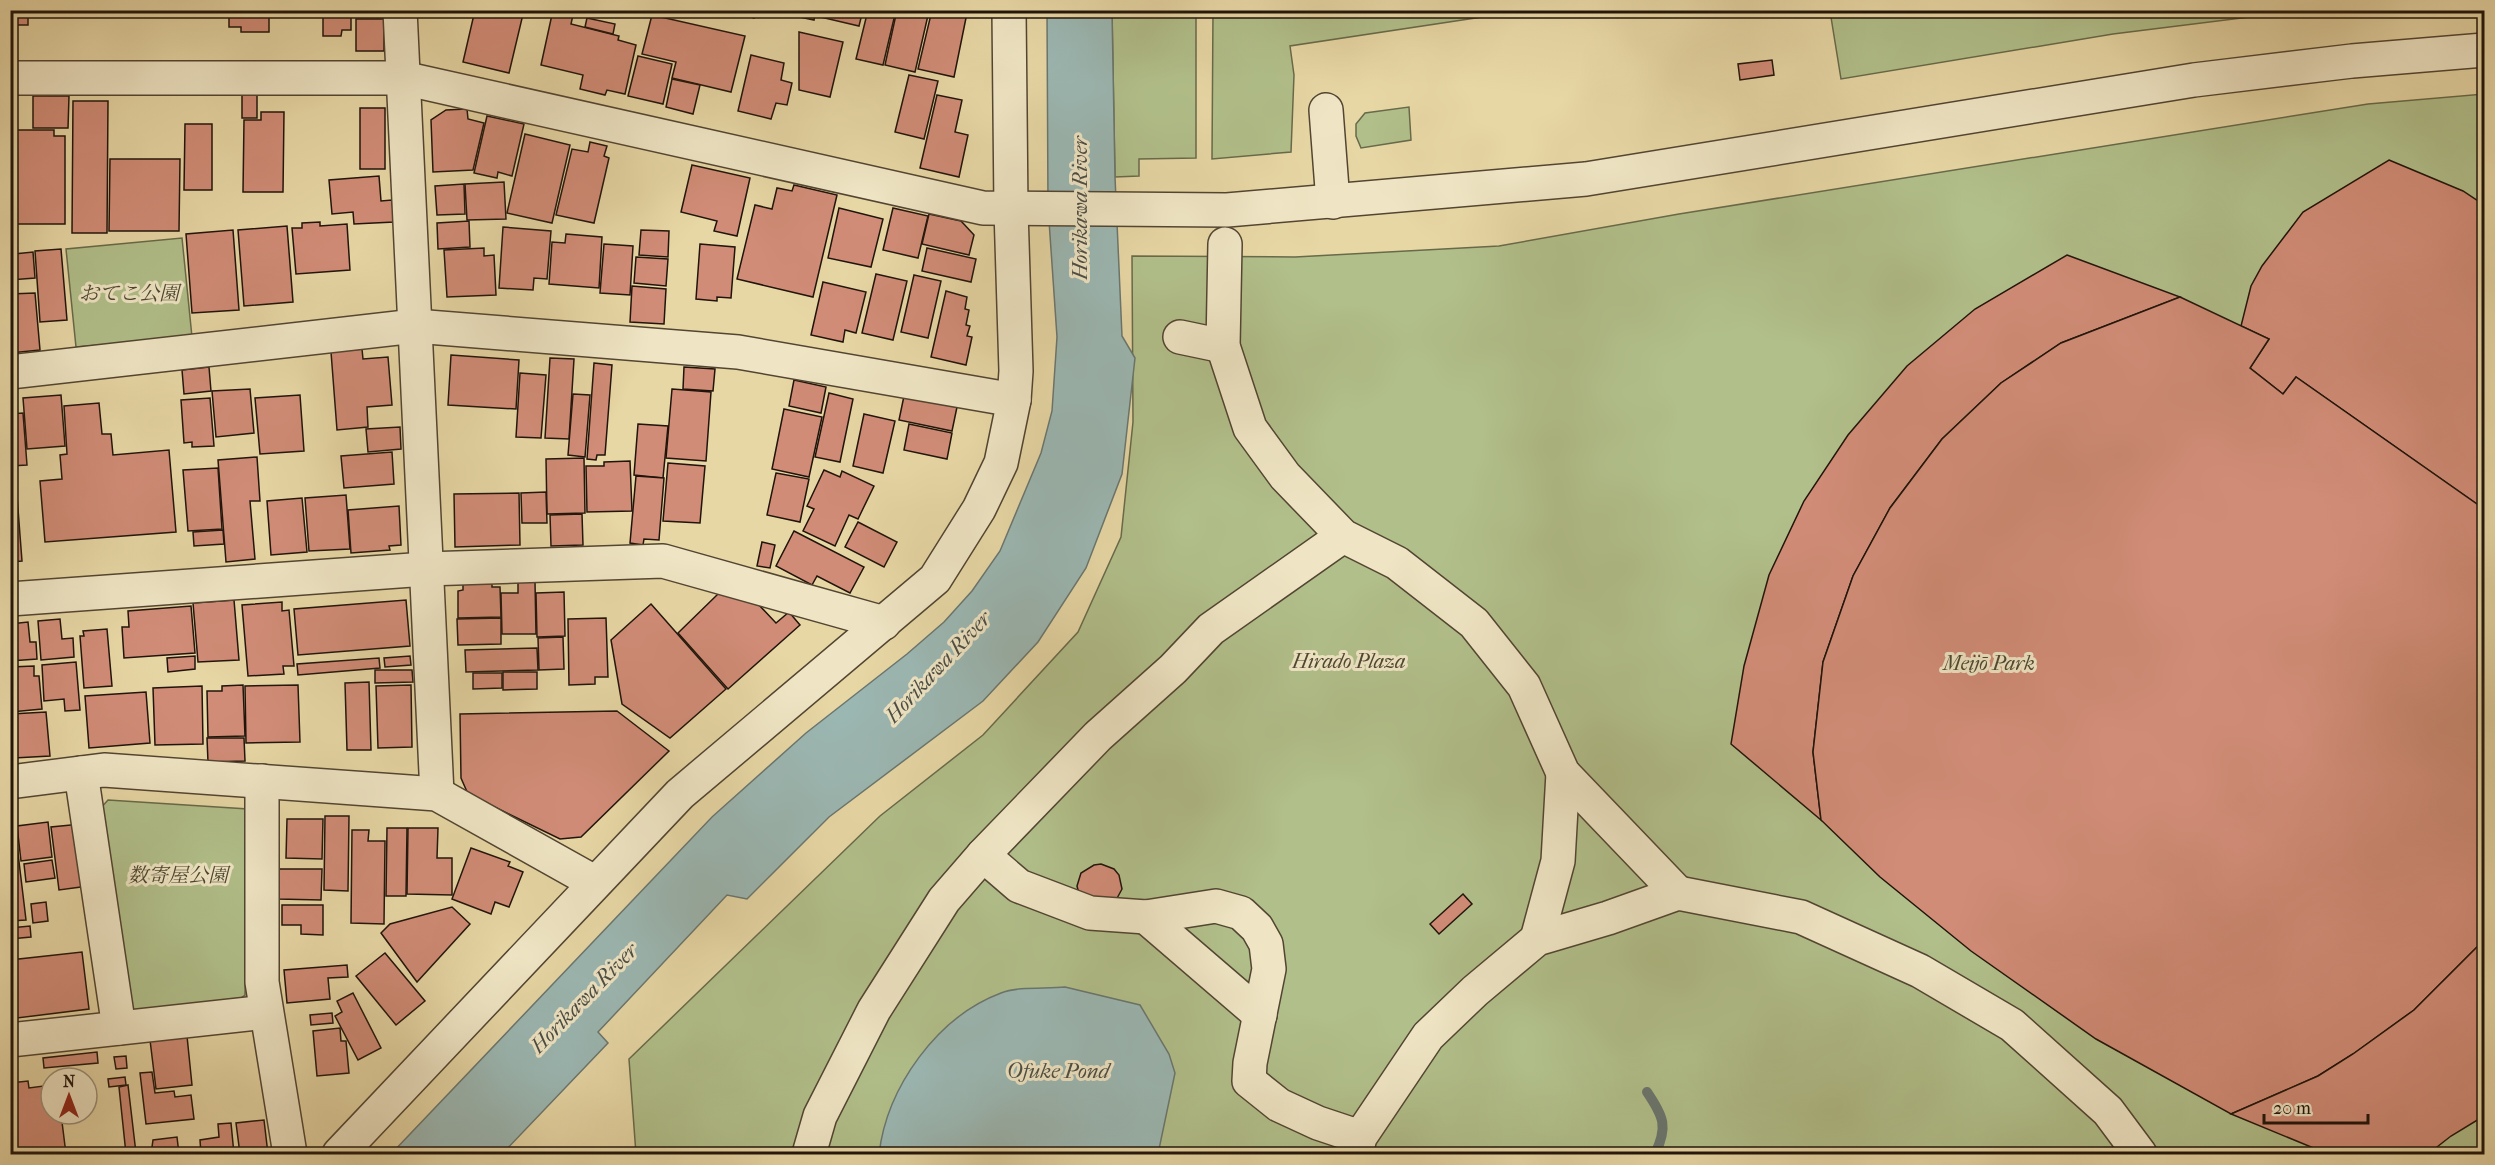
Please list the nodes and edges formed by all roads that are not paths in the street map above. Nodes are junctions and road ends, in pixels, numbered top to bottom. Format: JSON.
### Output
{"nodes":[{"id":1,"x":400,"y":10,"type":"edge"},
{"id":2,"x":1009,"y":10,"type":"edge"},
{"id":3,"x":2484,"y":50,"type":"edge"},
{"id":4,"x":10,"y":78,"type":"edge"},
{"id":5,"x":403,"y":78,"type":"junction"},
{"id":6,"x":1326,"y":110,"type":"dead end"},
{"id":7,"x":1333,"y":202,"type":"junction"},
{"id":8,"x":1026,"y":210,"type":"junction"},
{"id":9,"x":1225,"y":244,"type":"dead end"},
{"id":10,"x":415,"y":326,"type":"junction"},
{"id":11,"x":1180,"y":337,"type":"dead end"},
{"id":12,"x":1223,"y":346,"type":"junction"},
{"id":13,"x":10,"y":372,"type":"edge"},
{"id":14,"x":1014,"y":400,"type":"junction"},
{"id":15,"x":1343,"y":536,"type":"junction"},
{"id":16,"x":426,"y":569,"type":"junction"},
{"id":17,"x":10,"y":599,"type":"edge"},
{"id":18,"x":884,"y":624,"type":"junction"},
{"id":19,"x":81,"y":773,"type":"junction"},
{"id":20,"x":1563,"y":773,"type":"junction"},
{"id":21,"x":262,"y":781,"type":"junction"},
{"id":22,"x":10,"y":782,"type":"edge"},
{"id":23,"x":437,"y":794,"type":"junction"},
{"id":24,"x":983,"y":855,"type":"junction"},
{"id":25,"x":594,"y":882,"type":"junction"},
{"id":26,"x":1678,"y":893,"type":"junction"},
{"id":27,"x":1146,"y":917,"type":"junction"},
{"id":28,"x":1537,"y":939,"type":"junction"},
{"id":29,"x":266,"y":1012,"type":"junction"},
{"id":30,"x":1260,"y":1015,"type":"junction"},
{"id":31,"x":118,"y":1028,"type":"junction"},
{"id":32,"x":10,"y":1041,"type":"edge"},
{"id":33,"x":1358,"y":1146,"type":"edge"},
{"id":34,"x":340,"y":1154,"type":"edge"},
{"id":35,"x":290,"y":1155,"type":"edge"},
{"id":36,"x":809,"y":1155,"type":"edge"},
{"id":37,"x":2140,"y":1155,"type":"edge"}],
"edges":[{"from":1,"to":5,"type":"street"},
{"from":2,"to":8,"type":"street"},
{"from":3,"to":7,"type":"street"},
{"from":4,"to":5,"type":"street"},
{"from":5,"to":8,"type":"street"},
{"from":5,"to":10,"type":"street"},
{"from":6,"to":7,"type":"street"},
{"from":7,"to":8,"type":"street"},
{"from":8,"to":14,"type":"street"},
{"from":9,"to":12,"type":"street"},
{"from":10,"to":13,"type":"street"},
{"from":10,"to":14,"type":"street"},
{"from":10,"to":16,"type":"street"},
{"from":11,"to":12,"type":"street"},
{"from":12,"to":15,"type":"street"},
{"from":14,"to":18,"type":"street"},
{"from":15,"to":20,"type":"street"},
{"from":15,"to":24,"type":"street"},
{"from":16,"to":17,"type":"street"},
{"from":16,"to":18,"type":"street"},
{"from":16,"to":23,"type":"street"},
{"from":18,"to":25,"type":"street"},
{"from":19,"to":21,"type":"street"},
{"from":19,"to":22,"type":"street"},
{"from":19,"to":31,"type":"street"},
{"from":20,"to":26,"type":"street"},
{"from":20,"to":28,"type":"street"},
{"from":21,"to":23,"type":"street"},
{"from":21,"to":29,"type":"street"},
{"from":23,"to":25,"type":"street"},
{"from":24,"to":27,"type":"street"},
{"from":24,"to":36,"type":"street"},
{"from":25,"to":34,"type":"street"},
{"from":26,"to":28,"type":"street"},
{"from":26,"to":37,"type":"street"},
{"from":27,"to":30,"type":"street"},
{"from":27,"to":30,"type":"street"},
{"from":28,"to":33,"type":"street"},
{"from":29,"to":31,"type":"street"},
{"from":29,"to":35,"type":"street"},
{"from":30,"to":33,"type":"street"},
{"from":31,"to":32,"type":"street"}]}
